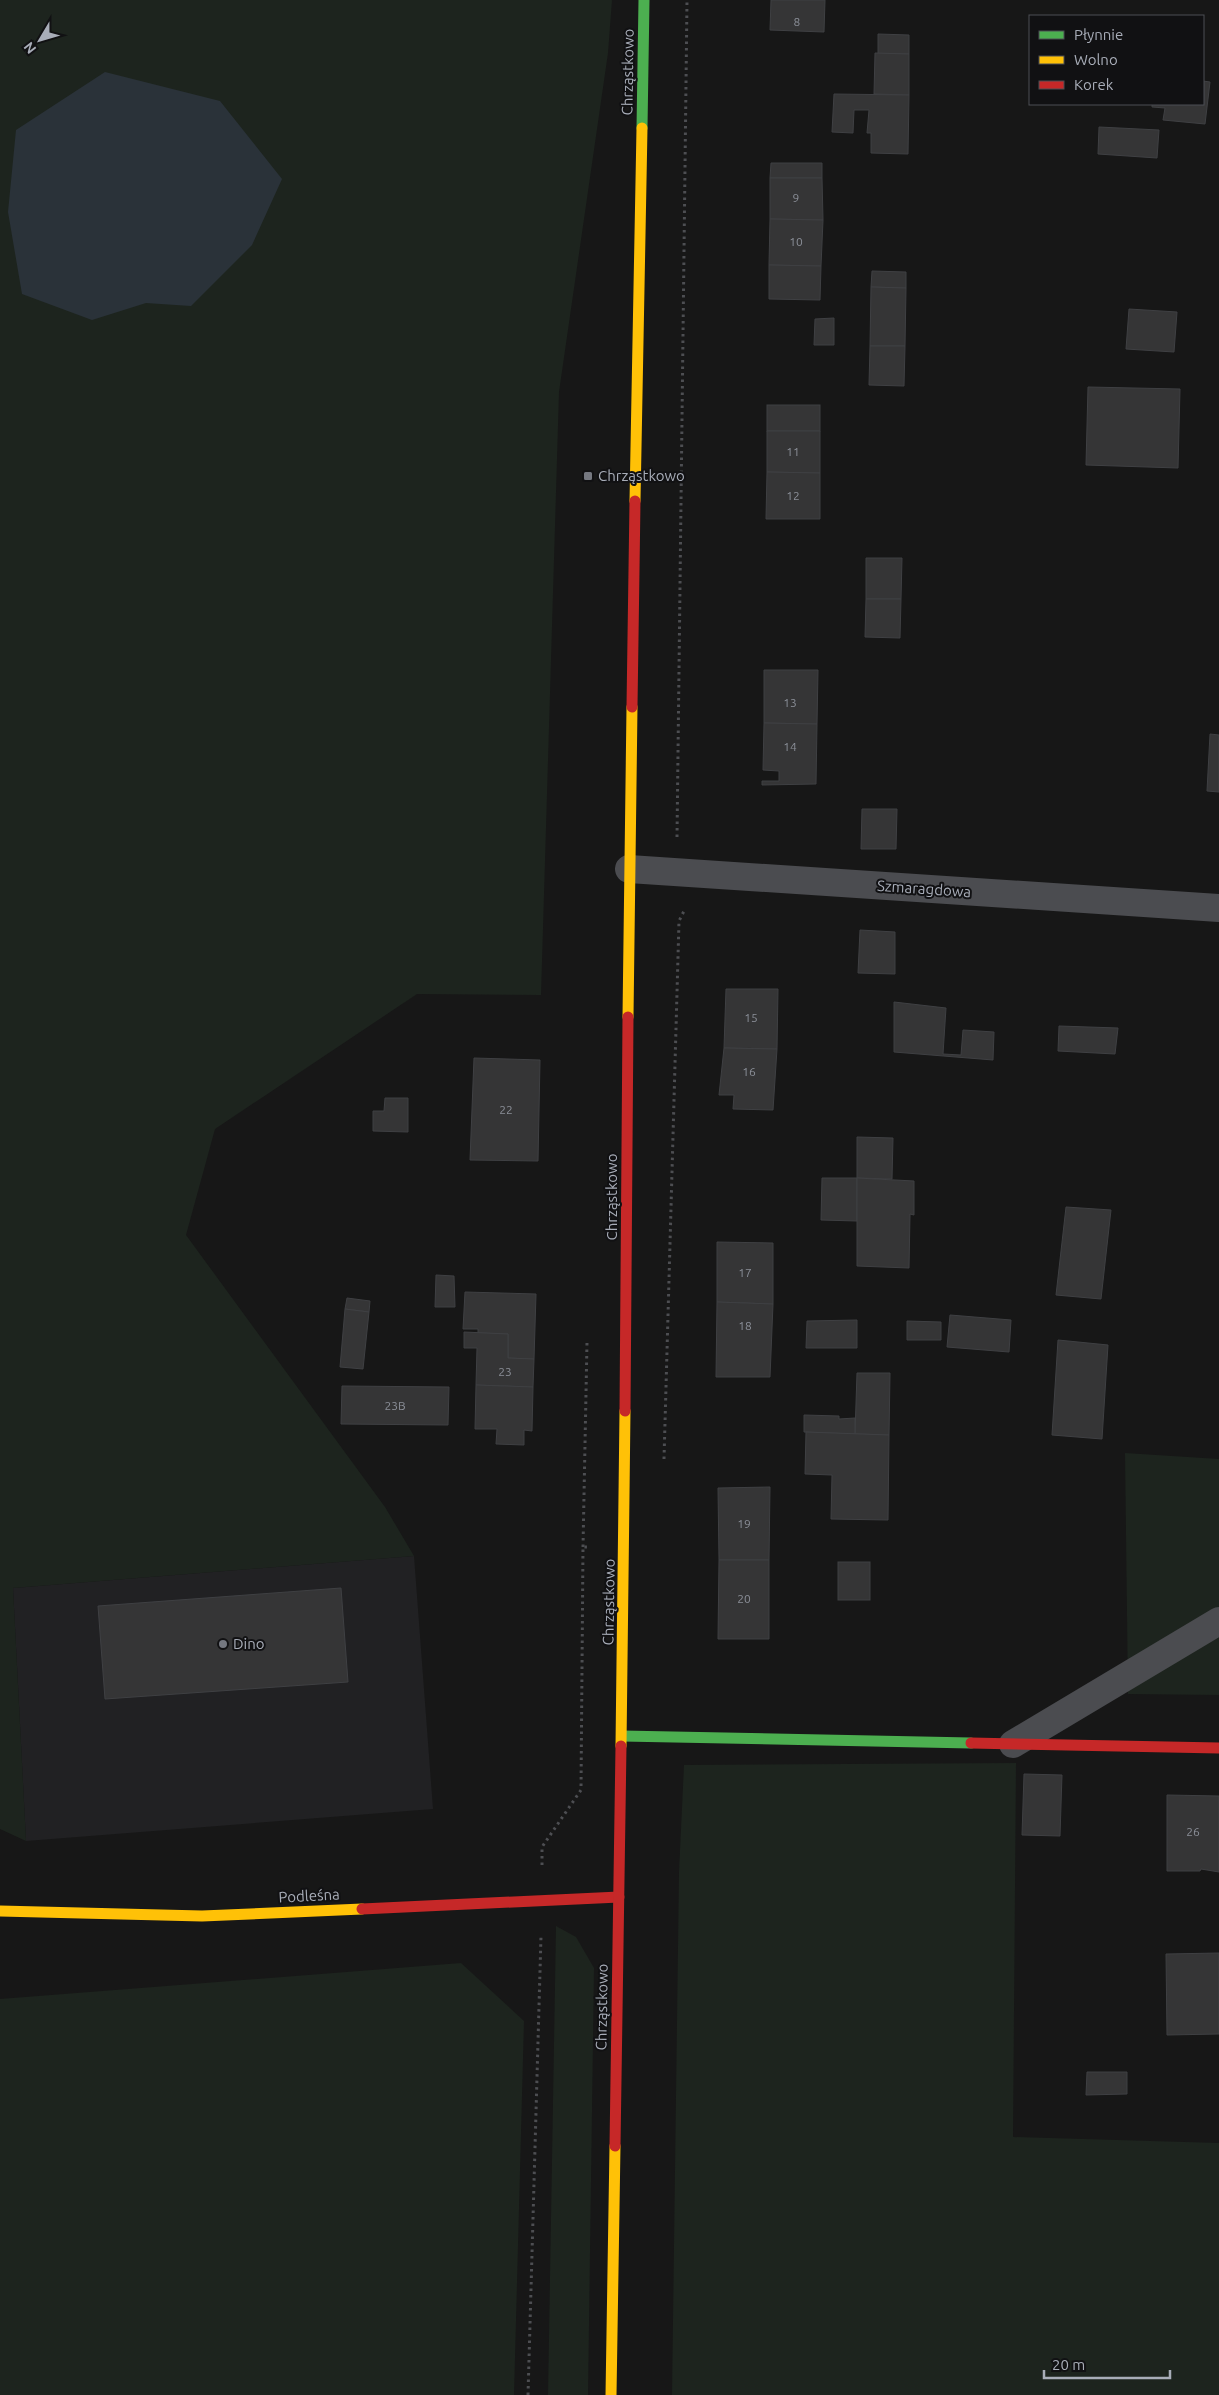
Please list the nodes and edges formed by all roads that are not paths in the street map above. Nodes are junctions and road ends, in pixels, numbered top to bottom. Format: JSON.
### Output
{"nodes":[{"id":1,"x":644,"y":0,"type":"edge"},
{"id":2,"x":629,"y":869,"type":"junction"},
{"id":3,"x":1219,"y":908,"type":"edge"},
{"id":4,"x":1219,"y":1622,"type":"edge"},
{"id":5,"x":622,"y":1736,"type":"junction"},
{"id":6,"x":1013,"y":1744,"type":"junction"},
{"id":7,"x":1219,"y":1748,"type":"edge"},
{"id":8,"x":619,"y":1897,"type":"junction"},
{"id":9,"x":0,"y":1911,"type":"edge"},
{"id":10,"x":611,"y":2395,"type":"edge"}],
"edges":[{"from":1,"to":2,"type":"street","name":"Chrząstkowo"},
{"from":2,"to":3,"type":"street","name":"Szmaragdowa"},
{"from":2,"to":5,"type":"street","name":"Chrząstkowo"},
{"from":4,"to":6,"type":"street"},
{"from":5,"to":6,"type":"street"},
{"from":5,"to":8,"type":"street","name":"Chrząstkowo"},
{"from":6,"to":7,"type":"street"},
{"from":8,"to":9,"type":"street","name":"Podleśna"},
{"from":8,"to":10,"type":"street","name":"Chrząstkowo"}]}
